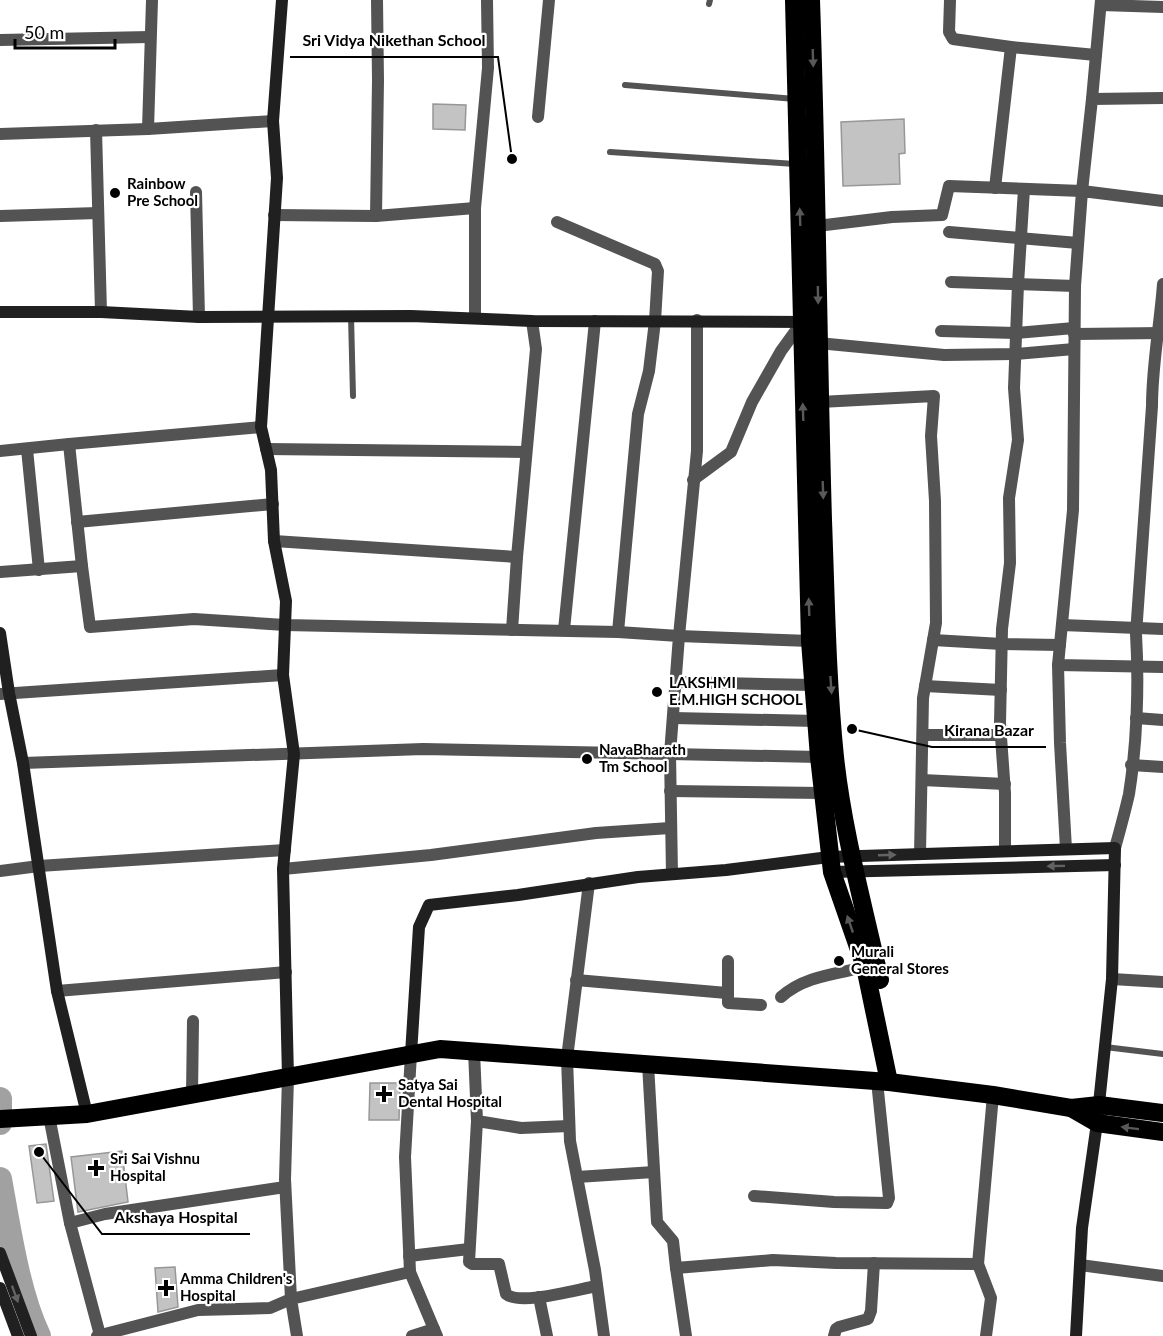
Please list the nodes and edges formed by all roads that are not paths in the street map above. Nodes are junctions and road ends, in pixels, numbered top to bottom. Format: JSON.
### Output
{"nodes":[{"id":1,"x":152,"y":0,"type":"edge"},
{"id":2,"x":282,"y":0,"type":"edge"},
{"id":3,"x":377,"y":0,"type":"edge"},
{"id":4,"x":487,"y":0,"type":"edge"},
{"id":5,"x":549,"y":0,"type":"edge"},
{"id":6,"x":794,"y":0,"type":"edge"},
{"id":7,"x":811,"y":0,"type":"edge"},
{"id":8,"x":950,"y":0,"type":"edge"},
{"id":9,"x":1101,"y":2,"type":"edge"},
{"id":10,"x":1163,"y":8,"type":"edge"},
{"id":11,"x":150,"y":37,"type":"junction"},
{"id":12,"x":0,"y":40,"type":"edge"},
{"id":13,"x":1011,"y":47,"type":"junction"},
{"id":14,"x":1096,"y":55,"type":"junction"},
{"id":15,"x":625,"y":85,"type":"dead end"},
{"id":16,"x":1163,"y":98,"type":"edge"},
{"id":17,"x":1092,"y":99,"type":"junction"},
{"id":18,"x":803,"y":108,"type":"junction"},
{"id":19,"x":538,"y":117,"type":"dead end"},
{"id":20,"x":273,"y":121,"type":"junction"},
{"id":21,"x":148,"y":129,"type":"junction"},
{"id":22,"x":96,"y":130,"type":"junction"},
{"id":23,"x":0,"y":134,"type":"edge"},
{"id":24,"x":610,"y":153,"type":"dead end"},
{"id":25,"x":798,"y":165,"type":"junction"},
{"id":26,"x":995,"y":188,"type":"junction"},
{"id":27,"x":1024,"y":189,"type":"junction"},
{"id":28,"x":1082,"y":191,"type":"junction"},
{"id":29,"x":196,"y":192,"type":"dead end"},
{"id":30,"x":1163,"y":201,"type":"edge"},
{"id":31,"x":475,"y":208,"type":"junction"},
{"id":32,"x":98,"y":213,"type":"junction"},
{"id":33,"x":274,"y":215,"type":"junction"},
{"id":34,"x":0,"y":216,"type":"edge"},
{"id":35,"x":376,"y":216,"type":"junction"},
{"id":36,"x":557,"y":222,"type":"dead end"},
{"id":37,"x":817,"y":226,"type":"junction"},
{"id":38,"x":949,"y":232,"type":"dead end"},
{"id":39,"x":1021,"y":237,"type":"junction"},
{"id":40,"x":1078,"y":243,"type":"junction"},
{"id":41,"x":951,"y":282,"type":"dead end"},
{"id":42,"x":1018,"y":284,"type":"junction"},
{"id":43,"x":1163,"y":284,"type":"edge"},
{"id":44,"x":1075,"y":286,"type":"junction"},
{"id":45,"x":0,"y":312,"type":"edge"},
{"id":46,"x":101,"y":312,"type":"junction"},
{"id":47,"x":199,"y":316,"type":"junction"},
{"id":48,"x":351,"y":316,"type":"junction"},
{"id":49,"x":267,"y":317,"type":"junction"},
{"id":50,"x":475,"y":318,"type":"junction"},
{"id":51,"x":697,"y":320,"type":"junction"},
{"id":52,"x":532,"y":321,"type":"junction"},
{"id":53,"x":594,"y":321,"type":"junction"},
{"id":54,"x":656,"y":321,"type":"junction"},
{"id":55,"x":810,"y":322,"type":"junction"},
{"id":56,"x":940,"y":331,"type":"dead end"},
{"id":57,"x":1074,"y":331,"type":"junction"},
{"id":58,"x":1016,"y":333,"type":"junction"},
{"id":59,"x":1161,"y":333,"type":"edge"},
{"id":60,"x":818,"y":343,"type":"junction"},
{"id":61,"x":1074,"y":349,"type":"junction"},
{"id":62,"x":1015,"y":354,"type":"junction"},
{"id":63,"x":352,"y":396,"type":"dead end"},
{"id":64,"x":820,"y":402,"type":"junction"},
{"id":65,"x":1157,"y":406,"type":"edge"},
{"id":66,"x":261,"y":427,"type":"junction"},
{"id":67,"x":69,"y":444,"type":"junction"},
{"id":68,"x":27,"y":449,"type":"junction"},
{"id":69,"x":266,"y":449,"type":"junction"},
{"id":70,"x":0,"y":451,"type":"edge"},
{"id":71,"x":526,"y":452,"type":"junction"},
{"id":72,"x":693,"y":480,"type":"junction"},
{"id":73,"x":273,"y":504,"type":"junction"},
{"id":74,"x":77,"y":522,"type":"junction"},
{"id":75,"x":274,"y":541,"type":"junction"},
{"id":76,"x":517,"y":557,"type":"junction"},
{"id":77,"x":82,"y":566,"type":"junction"},
{"id":78,"x":39,"y":570,"type":"junction"},
{"id":79,"x":0,"y":572,"type":"edge"},
{"id":80,"x":285,"y":625,"type":"junction"},
{"id":81,"x":1062,"y":625,"type":"junction"},
{"id":82,"x":1136,"y":628,"type":"junction"},
{"id":83,"x":1163,"y":629,"type":"edge"},
{"id":84,"x":512,"y":630,"type":"junction"},
{"id":85,"x":564,"y":630,"type":"junction"},
{"id":86,"x":618,"y":632,"type":"junction"},
{"id":87,"x":0,"y":633,"type":"edge"},
{"id":88,"x":679,"y":636,"type":"junction"},
{"id":89,"x":933,"y":640,"type":"junction"},
{"id":90,"x":810,"y":641,"type":"junction"},
{"id":91,"x":1002,"y":644,"type":"junction"},
{"id":92,"x":1060,"y":645,"type":"junction"},
{"id":93,"x":1058,"y":664,"type":"junction"},
{"id":94,"x":1138,"y":667,"type":"junction"},
{"id":95,"x":1163,"y":667,"type":"edge"},
{"id":96,"x":284,"y":675,"type":"junction"},
{"id":97,"x":675,"y":682,"type":"junction"},
{"id":98,"x":813,"y":685,"type":"junction"},
{"id":99,"x":925,"y":686,"type":"junction"},
{"id":100,"x":1001,"y":690,"type":"junction"},
{"id":101,"x":4,"y":694,"type":"edge"},
{"id":102,"x":673,"y":718,"type":"junction"},
{"id":103,"x":1136,"y":718,"type":"junction"},
{"id":104,"x":1163,"y":720,"type":"edge"},
{"id":105,"x":816,"y":721,"type":"junction"},
{"id":106,"x":923,"y":735,"type":"junction"},
{"id":107,"x":1001,"y":735,"type":"junction"},
{"id":108,"x":294,"y":754,"type":"junction"},
{"id":109,"x":670,"y":754,"type":"junction"},
{"id":110,"x":819,"y":757,"type":"junction"},
{"id":111,"x":24,"y":763,"type":"junction"},
{"id":112,"x":1131,"y":765,"type":"junction"},
{"id":113,"x":1163,"y":767,"type":"edge"},
{"id":114,"x":922,"y":780,"type":"junction"},
{"id":115,"x":1005,"y":784,"type":"junction"},
{"id":116,"x":670,"y":791,"type":"junction"},
{"id":117,"x":822,"y":793,"type":"junction"},
{"id":118,"x":670,"y":828,"type":"junction"},
{"id":119,"x":1115,"y":848,"type":"junction"},
{"id":120,"x":285,"y":849,"type":"junction"},
{"id":121,"x":1066,"y":849,"type":"junction"},
{"id":122,"x":1005,"y":851,"type":"junction"},
{"id":123,"x":920,"y":854,"type":"junction"},
{"id":124,"x":830,"y":864,"type":"junction"},
{"id":125,"x":855,"y":864,"type":"junction"},
{"id":126,"x":1115,"y":865,"type":"junction"},
{"id":127,"x":39,"y":866,"type":"junction"},
{"id":128,"x":283,"y":869,"type":"junction"},
{"id":129,"x":0,"y":871,"type":"edge"},
{"id":130,"x":672,"y":874,"type":"junction"},
{"id":131,"x":589,"y":883,"type":"junction"},
{"id":132,"x":728,"y":960,"type":"dead end"},
{"id":133,"x":865,"y":967,"type":"junction"},
{"id":134,"x":286,"y":972,"type":"junction"},
{"id":135,"x":1112,"y":979,"type":"junction"},
{"id":136,"x":576,"y":980,"type":"junction"},
{"id":137,"x":1163,"y":982,"type":"edge"},
{"id":138,"x":57,"y":991,"type":"junction"},
{"id":139,"x":727,"y":993,"type":"junction"},
{"id":140,"x":781,"y":997,"type":"dead end"},
{"id":141,"x":761,"y":1005,"type":"dead end"},
{"id":142,"x":193,"y":1021,"type":"dead end"},
{"id":143,"x":1105,"y":1047,"type":"junction"},
{"id":144,"x":474,"y":1051,"type":"junction"},
{"id":145,"x":411,"y":1054,"type":"junction"},
{"id":146,"x":1163,"y":1054,"type":"edge"},
{"id":147,"x":567,"y":1058,"type":"junction"},
{"id":148,"x":648,"y":1064,"type":"junction"},
{"id":149,"x":288,"y":1077,"type":"junction"},
{"id":150,"x":890,"y":1082,"type":"junction"},
{"id":151,"x":192,"y":1094,"type":"junction"},
{"id":152,"x":993,"y":1095,"type":"junction"},
{"id":153,"x":1163,"y":1113,"type":"edge"},
{"id":154,"x":87,"y":1114,"type":"junction"},
{"id":155,"x":1098,"y":1114,"type":"junction"},
{"id":156,"x":49,"y":1116,"type":"junction"},
{"id":157,"x":8,"y":1118,"type":"edge"},
{"id":158,"x":477,"y":1121,"type":"junction"},
{"id":159,"x":569,"y":1126,"type":"junction"},
{"id":160,"x":1163,"y":1132,"type":"edge"},
{"id":161,"x":654,"y":1172,"type":"junction"},
{"id":162,"x":577,"y":1177,"type":"junction"},
{"id":163,"x":285,"y":1187,"type":"junction"},
{"id":164,"x":754,"y":1196,"type":"dead end"},
{"id":165,"x":70,"y":1223,"type":"junction"},
{"id":166,"x":469,"y":1249,"type":"junction"},
{"id":167,"x":0,"y":1252,"type":"edge"},
{"id":168,"x":409,"y":1256,"type":"junction"},
{"id":169,"x":874,"y":1263,"type":"junction"},
{"id":170,"x":978,"y":1264,"type":"junction"},
{"id":171,"x":1080,"y":1265,"type":"junction"},
{"id":172,"x":676,"y":1268,"type":"junction"},
{"id":173,"x":410,"y":1272,"type":"junction"},
{"id":174,"x":1163,"y":1276,"type":"edge"},
{"id":175,"x":597,"y":1286,"type":"junction"},
{"id":176,"x":0,"y":1288,"type":"edge"},
{"id":177,"x":539,"y":1297,"type":"junction"},
{"id":178,"x":291,"y":1299,"type":"junction"},
{"id":179,"x":436,"y":1332,"type":"edge"},
{"id":180,"x":99,"y":1335,"type":"edge"},
{"id":181,"x":18,"y":1336,"type":"edge"},
{"id":182,"x":31,"y":1336,"type":"edge"},
{"id":183,"x":297,"y":1336,"type":"edge"},
{"id":184,"x":412,"y":1336,"type":"edge"},
{"id":185,"x":547,"y":1336,"type":"edge"},
{"id":186,"x":604,"y":1336,"type":"edge"},
{"id":187,"x":686,"y":1336,"type":"edge"},
{"id":188,"x":834,"y":1336,"type":"edge"},
{"id":189,"x":986,"y":1336,"type":"edge"},
{"id":190,"x":1076,"y":1336,"type":"edge"}],
"edges":[{"from":1,"to":11,"type":"street"},
{"from":2,"to":20,"type":"street"},
{"from":3,"to":35,"type":"street"},
{"from":4,"to":31,"type":"street"},
{"from":5,"to":19,"type":"street"},
{"from":6,"to":18,"type":"highway"},
{"from":7,"to":18,"type":"highway","one_way":true},
{"from":8,"to":13,"type":"street"},
{"from":9,"to":10,"type":"street"},
{"from":9,"to":14,"type":"street"},
{"from":11,"to":12,"type":"street"},
{"from":11,"to":21,"type":"street"},
{"from":13,"to":14,"type":"street"},
{"from":13,"to":26,"type":"street"},
{"from":14,"to":17,"type":"street"},
{"from":15,"to":18,"type":"lane"},
{"from":16,"to":17,"type":"street"},
{"from":17,"to":28,"type":"street"},
{"from":18,"to":25,"type":"highway"},
{"from":18,"to":37,"type":"highway"},
{"from":20,"to":21,"type":"street"},
{"from":20,"to":33,"type":"street"},
{"from":21,"to":22,"type":"street"},
{"from":22,"to":23,"type":"street"},
{"from":22,"to":32,"type":"street"},
{"from":24,"to":25,"type":"lane"},
{"from":55,"to":25,"type":"highway","one_way":true},
{"from":26,"to":27,"type":"street"},
{"from":26,"to":37,"type":"street"},
{"from":27,"to":28,"type":"street"},
{"from":27,"to":39,"type":"street"},
{"from":28,"to":30,"type":"street"},
{"from":28,"to":40,"type":"street"},
{"from":29,"to":47,"type":"street"},
{"from":31,"to":35,"type":"street"},
{"from":31,"to":50,"type":"street"},
{"from":32,"to":34,"type":"street"},
{"from":32,"to":46,"type":"street"},
{"from":33,"to":35,"type":"street"},
{"from":33,"to":49,"type":"street"},
{"from":36,"to":54,"type":"street"},
{"from":37,"to":55,"type":"highway","one_way":true},
{"from":38,"to":39,"type":"street"},
{"from":39,"to":40,"type":"street"},
{"from":39,"to":42,"type":"street"},
{"from":40,"to":44,"type":"street"},
{"from":41,"to":42,"type":"street"},
{"from":42,"to":44,"type":"street"},
{"from":42,"to":58,"type":"street"},
{"from":43,"to":59,"type":"street"},
{"from":44,"to":57,"type":"street"},
{"from":45,"to":46,"type":"street"},
{"from":46,"to":47,"type":"street"},
{"from":47,"to":49,"type":"street"},
{"from":48,"to":49,"type":"street"},
{"from":48,"to":50,"type":"street"},
{"from":48,"to":63,"type":"lane"},
{"from":49,"to":66,"type":"street"},
{"from":50,"to":52,"type":"street"},
{"from":51,"to":54,"type":"street"},
{"from":51,"to":55,"type":"street"},
{"from":51,"to":72,"type":"street"},
{"from":52,"to":53,"type":"street"},
{"from":52,"to":71,"type":"street"},
{"from":53,"to":54,"type":"street"},
{"from":53,"to":85,"type":"street"},
{"from":54,"to":86,"type":"street"},
{"from":55,"to":60,"type":"highway"},
{"from":55,"to":72,"type":"street"},
{"from":90,"to":55,"type":"highway","one_way":true},
{"from":56,"to":58,"type":"street"},
{"from":57,"to":58,"type":"street"},
{"from":57,"to":59,"type":"street"},
{"from":57,"to":61,"type":"street"},
{"from":58,"to":62,"type":"street"},
{"from":59,"to":65,"type":"street"},
{"from":60,"to":62,"type":"street"},
{"from":60,"to":64,"type":"highway"},
{"from":61,"to":62,"type":"street"},
{"from":61,"to":81,"type":"street"},
{"from":62,"to":91,"type":"street"},
{"from":64,"to":89,"type":"street"},
{"from":64,"to":125,"type":"highway","one_way":true},
{"from":65,"to":82,"type":"street"},
{"from":66,"to":67,"type":"street"},
{"from":66,"to":69,"type":"street"},
{"from":67,"to":68,"type":"street"},
{"from":67,"to":74,"type":"street"},
{"from":68,"to":70,"type":"street"},
{"from":68,"to":78,"type":"street"},
{"from":69,"to":71,"type":"street"},
{"from":69,"to":73,"type":"street"},
{"from":71,"to":76,"type":"street"},
{"from":72,"to":88,"type":"street"},
{"from":73,"to":74,"type":"street"},
{"from":73,"to":75,"type":"street"},
{"from":74,"to":77,"type":"street"},
{"from":75,"to":76,"type":"street"},
{"from":75,"to":80,"type":"street"},
{"from":76,"to":84,"type":"street"},
{"from":77,"to":78,"type":"street"},
{"from":77,"to":80,"type":"street"},
{"from":78,"to":79,"type":"street"},
{"from":80,"to":84,"type":"street"},
{"from":80,"to":96,"type":"street"},
{"from":81,"to":82,"type":"street"},
{"from":81,"to":92,"type":"street"},
{"from":82,"to":83,"type":"street"},
{"from":82,"to":94,"type":"street"},
{"from":84,"to":85,"type":"street"},
{"from":85,"to":86,"type":"street"},
{"from":86,"to":88,"type":"street"},
{"from":87,"to":101,"type":"street"},
{"from":88,"to":90,"type":"street"},
{"from":88,"to":97,"type":"street"},
{"from":89,"to":91,"type":"street"},
{"from":89,"to":99,"type":"street"},
{"from":90,"to":98,"type":"highway"},
{"from":91,"to":92,"type":"street"},
{"from":91,"to":100,"type":"street"},
{"from":92,"to":93,"type":"street"},
{"from":93,"to":94,"type":"street"},
{"from":93,"to":121,"type":"street"},
{"from":94,"to":95,"type":"street"},
{"from":94,"to":103,"type":"street"},
{"from":96,"to":101,"type":"street"},
{"from":96,"to":108,"type":"street"},
{"from":97,"to":98,"type":"street"},
{"from":97,"to":102,"type":"street"},
{"from":98,"to":105,"type":"highway"},
{"from":99,"to":100,"type":"street"},
{"from":99,"to":106,"type":"street"},
{"from":100,"to":107,"type":"street"},
{"from":101,"to":111,"type":"street"},
{"from":102,"to":105,"type":"street"},
{"from":102,"to":109,"type":"street"},
{"from":103,"to":104,"type":"street"},
{"from":103,"to":112,"type":"street"},
{"from":105,"to":110,"type":"highway"},
{"from":106,"to":107,"type":"street"},
{"from":106,"to":114,"type":"street"},
{"from":107,"to":115,"type":"street"},
{"from":108,"to":109,"type":"street"},
{"from":108,"to":111,"type":"street"},
{"from":108,"to":120,"type":"street"},
{"from":109,"to":110,"type":"street"},
{"from":109,"to":116,"type":"street"},
{"from":110,"to":117,"type":"highway"},
{"from":111,"to":127,"type":"street"},
{"from":112,"to":113,"type":"street"},
{"from":112,"to":119,"type":"street"},
{"from":114,"to":115,"type":"street"},
{"from":114,"to":123,"type":"street"},
{"from":115,"to":122,"type":"street"},
{"from":116,"to":117,"type":"street"},
{"from":116,"to":118,"type":"street"},
{"from":117,"to":124,"type":"highway"},
{"from":118,"to":128,"type":"street"},
{"from":118,"to":130,"type":"street"},
{"from":119,"to":121,"type":"street"},
{"from":119,"to":126,"type":"street"},
{"from":120,"to":127,"type":"street"},
{"from":120,"to":128,"type":"street"},
{"from":121,"to":122,"type":"street"},
{"from":122,"to":123,"type":"street"},
{"from":125,"to":123,"type":"street","one_way":true},
{"from":124,"to":125,"type":"street"},
{"from":124,"to":130,"type":"street"},
{"from":133,"to":124,"type":"highway","one_way":true},
{"from":126,"to":125,"type":"street","one_way":true},
{"from":125,"to":150,"type":"highway"},
{"from":126,"to":135,"type":"street"},
{"from":127,"to":129,"type":"street"},
{"from":127,"to":138,"type":"street"},
{"from":128,"to":134,"type":"street"},
{"from":130,"to":131,"type":"street"},
{"from":131,"to":136,"type":"street"},
{"from":131,"to":145,"type":"street"},
{"from":132,"to":139,"type":"street"},
{"from":133,"to":140,"type":"street"},
{"from":133,"to":150,"type":"highway"},
{"from":134,"to":138,"type":"street"},
{"from":134,"to":149,"type":"street"},
{"from":135,"to":137,"type":"street"},
{"from":135,"to":143,"type":"street"},
{"from":136,"to":139,"type":"street"},
{"from":136,"to":147,"type":"street"},
{"from":138,"to":154,"type":"street"},
{"from":139,"to":141,"type":"street"},
{"from":142,"to":151,"type":"street"},
{"from":143,"to":146,"type":"lane"},
{"from":143,"to":155,"type":"street"},
{"from":144,"to":145,"type":"highway"},
{"from":144,"to":147,"type":"highway"},
{"from":144,"to":158,"type":"street"},
{"from":145,"to":149,"type":"highway"},
{"from":145,"to":168,"type":"street"},
{"from":147,"to":148,"type":"highway"},
{"from":147,"to":159,"type":"street"},
{"from":148,"to":150,"type":"highway"},
{"from":148,"to":161,"type":"street"},
{"from":149,"to":151,"type":"highway"},
{"from":149,"to":163,"type":"street"},
{"from":150,"to":152,"type":"highway"},
{"from":150,"to":164,"type":"street"},
{"from":151,"to":154,"type":"highway"},
{"from":152,"to":155,"type":"highway"},
{"from":152,"to":170,"type":"street"},
{"from":153,"to":155,"type":"highway"},
{"from":154,"to":156,"type":"highway"},
{"from":160,"to":155,"type":"highway","one_way":true},
{"from":155,"to":171,"type":"street"},
{"from":156,"to":157,"type":"highway"},
{"from":156,"to":165,"type":"street"},
{"from":158,"to":159,"type":"street"},
{"from":158,"to":166,"type":"street"},
{"from":159,"to":162,"type":"street"},
{"from":161,"to":162,"type":"street"},
{"from":161,"to":172,"type":"street"},
{"from":162,"to":175,"type":"street"},
{"from":163,"to":165,"type":"street"},
{"from":163,"to":178,"type":"street"},
{"from":165,"to":180,"type":"street"},
{"from":166,"to":168,"type":"street"},
{"from":166,"to":177,"type":"street"},
{"from":167,"to":182,"type":"street","one_way":true},
{"from":168,"to":173,"type":"street"},
{"from":169,"to":170,"type":"street"},
{"from":169,"to":172,"type":"street"},
{"from":169,"to":188,"type":"street"},
{"from":170,"to":189,"type":"street"},
{"from":171,"to":174,"type":"street"},
{"from":171,"to":190,"type":"street"},
{"from":172,"to":187,"type":"street"},
{"from":173,"to":178,"type":"street"},
{"from":173,"to":179,"type":"street"},
{"from":175,"to":177,"type":"street"},
{"from":175,"to":186,"type":"street"},
{"from":176,"to":181,"type":"street"},
{"from":177,"to":185,"type":"street"},
{"from":178,"to":180,"type":"street"},
{"from":178,"to":183,"type":"street"},
{"from":179,"to":184,"type":"street"}]}
